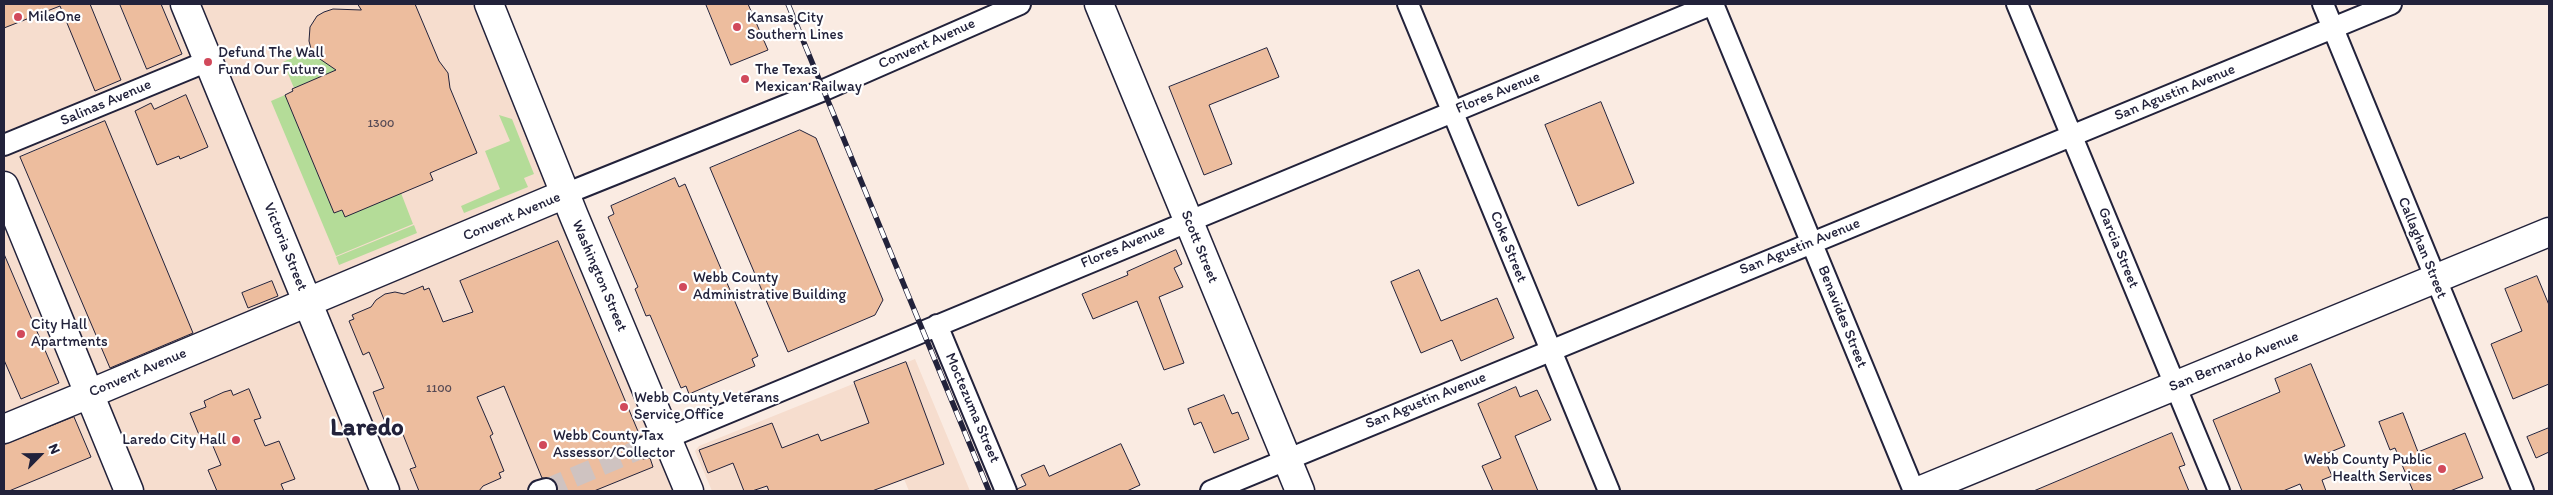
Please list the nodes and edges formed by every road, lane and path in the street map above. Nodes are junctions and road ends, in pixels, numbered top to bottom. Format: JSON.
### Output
{"nodes":[{"id":1,"x":185,"y":4,"type":"edge"},
{"id":2,"x":489,"y":4,"type":"edge"},
{"id":3,"x":1020,"y":4,"type":"edge"},
{"id":4,"x":1099,"y":4,"type":"edge"},
{"id":5,"x":1408,"y":4,"type":"edge"},
{"id":6,"x":1713,"y":4,"type":"edge"},
{"id":7,"x":2017,"y":4,"type":"edge"},
{"id":8,"x":2322,"y":4,"type":"edge"},
{"id":9,"x":2390,"y":4,"type":"edge"},
{"id":10,"x":2332,"y":28,"type":"junction"},
{"id":11,"x":208,"y":61,"type":"junction"},
{"id":12,"x":1452,"y":112,"type":"junction"},
{"id":13,"x":2071,"y":135,"type":"junction"},
{"id":14,"x":4,"y":144,"type":"edge"},
{"id":15,"x":4,"y":186,"type":"edge"},
{"id":16,"x":565,"y":194,"type":"junction"},
{"id":17,"x":1188,"y":220,"type":"junction"},
{"id":18,"x":2549,"y":232,"type":"edge"},
{"id":19,"x":1811,"y":243,"type":"junction"},
{"id":20,"x":2435,"y":279,"type":"junction"},
{"id":21,"x":308,"y":303,"type":"junction"},
{"id":22,"x":936,"y":326,"type":"junction"},
{"id":23,"x":1551,"y":350,"type":"junction"},
{"id":24,"x":2175,"y":386,"type":"junction"},
{"id":25,"x":89,"y":394,"type":"junction"},
{"id":26,"x":4,"y":429,"type":"edge"},
{"id":27,"x":656,"y":442,"type":"junction"},
{"id":28,"x":1287,"y":459,"type":"junction"},
{"id":29,"x":129,"y":491,"type":"edge"},
{"id":30,"x":385,"y":491,"type":"edge"},
{"id":31,"x":690,"y":491,"type":"edge"},
{"id":32,"x":1006,"y":491,"type":"edge"},
{"id":33,"x":1211,"y":491,"type":"edge"},
{"id":34,"x":1300,"y":491,"type":"edge"},
{"id":35,"x":1609,"y":491,"type":"edge"},
{"id":36,"x":1914,"y":491,"type":"edge"},
{"id":37,"x":1919,"y":491,"type":"edge"},
{"id":38,"x":2219,"y":491,"type":"edge"},
{"id":39,"x":2523,"y":491,"type":"edge"}],
"edges":[{"from":1,"to":11,"type":"main road","name":"Victoria Street"},
{"from":2,"to":16,"type":"main road","name":"Washington Street"},
{"from":3,"to":16,"type":"street","name":"Convent Avenue"},
{"from":4,"to":17,"type":"main road","name":"Scott Street"},
{"from":5,"to":12,"type":"street","name":"Coke Street"},
{"from":6,"to":12,"type":"street","name":"Flores Avenue"},
{"from":6,"to":19,"type":"street","name":"Benavides Street"},
{"from":7,"to":13,"type":"street","name":"Garcia Street"},
{"from":8,"to":10,"type":"street","name":"Callaghan Street"},
{"from":9,"to":10,"type":"street","name":"San Agustin Avenue"},
{"from":10,"to":13,"type":"street","name":"San Agustin Avenue"},
{"from":10,"to":20,"type":"street","name":"Callaghan Street"},
{"from":11,"to":14,"type":"street","name":"Salinas Avenue"},
{"from":11,"to":21,"type":"main road","name":"Victoria Street"},
{"from":12,"to":17,"type":"street","name":"Flores Avenue"},
{"from":12,"to":23,"type":"street","name":"Coke Street"},
{"from":13,"to":19,"type":"street","name":"San Agustin Avenue"},
{"from":13,"to":24,"type":"street","name":"Garcia Street"},
{"from":15,"to":25,"type":"main road"},
{"from":16,"to":21,"type":"main road","name":"Convent Avenue"},
{"from":16,"to":27,"type":"main road","name":"Washington Street"},
{"from":17,"to":22,"type":"street","name":"Flores Avenue"},
{"from":17,"to":28,"type":"main road","name":"Scott Street"},
{"from":18,"to":20,"type":"main road","name":"San Bernardo Avenue"},
{"from":19,"to":23,"type":"street","name":"San Agustin Avenue"},
{"from":19,"to":36,"type":"street","name":"Benavides Street"},
{"from":20,"to":24,"type":"main road","name":"San Bernardo Avenue"},
{"from":20,"to":39,"type":"street","name":"Callaghan Street"},
{"from":21,"to":25,"type":"main road","name":"Convent Avenue"},
{"from":21,"to":30,"type":"main road","name":"Victoria Street"},
{"from":22,"to":27,"type":"street","name":"Flores Avenue"},
{"from":22,"to":32,"type":"street","name":"Moctezuma Street"},
{"from":23,"to":28,"type":"street","name":"San Agustin Avenue"},
{"from":23,"to":35,"type":"street","name":"Coke Street"},
{"from":24,"to":37,"type":"main road","name":"San Bernardo Avenue"},
{"from":24,"to":38,"type":"street","name":"Garcia Street"},
{"from":25,"to":26,"type":"main road","name":"Convent Avenue"},
{"from":25,"to":29,"type":"main road"},
{"from":27,"to":31,"type":"main road","name":"Washington Street"},
{"from":28,"to":33,"type":"street","name":"San Agustin Avenue"},
{"from":28,"to":34,"type":"main road","name":"Scott Street"}]}
